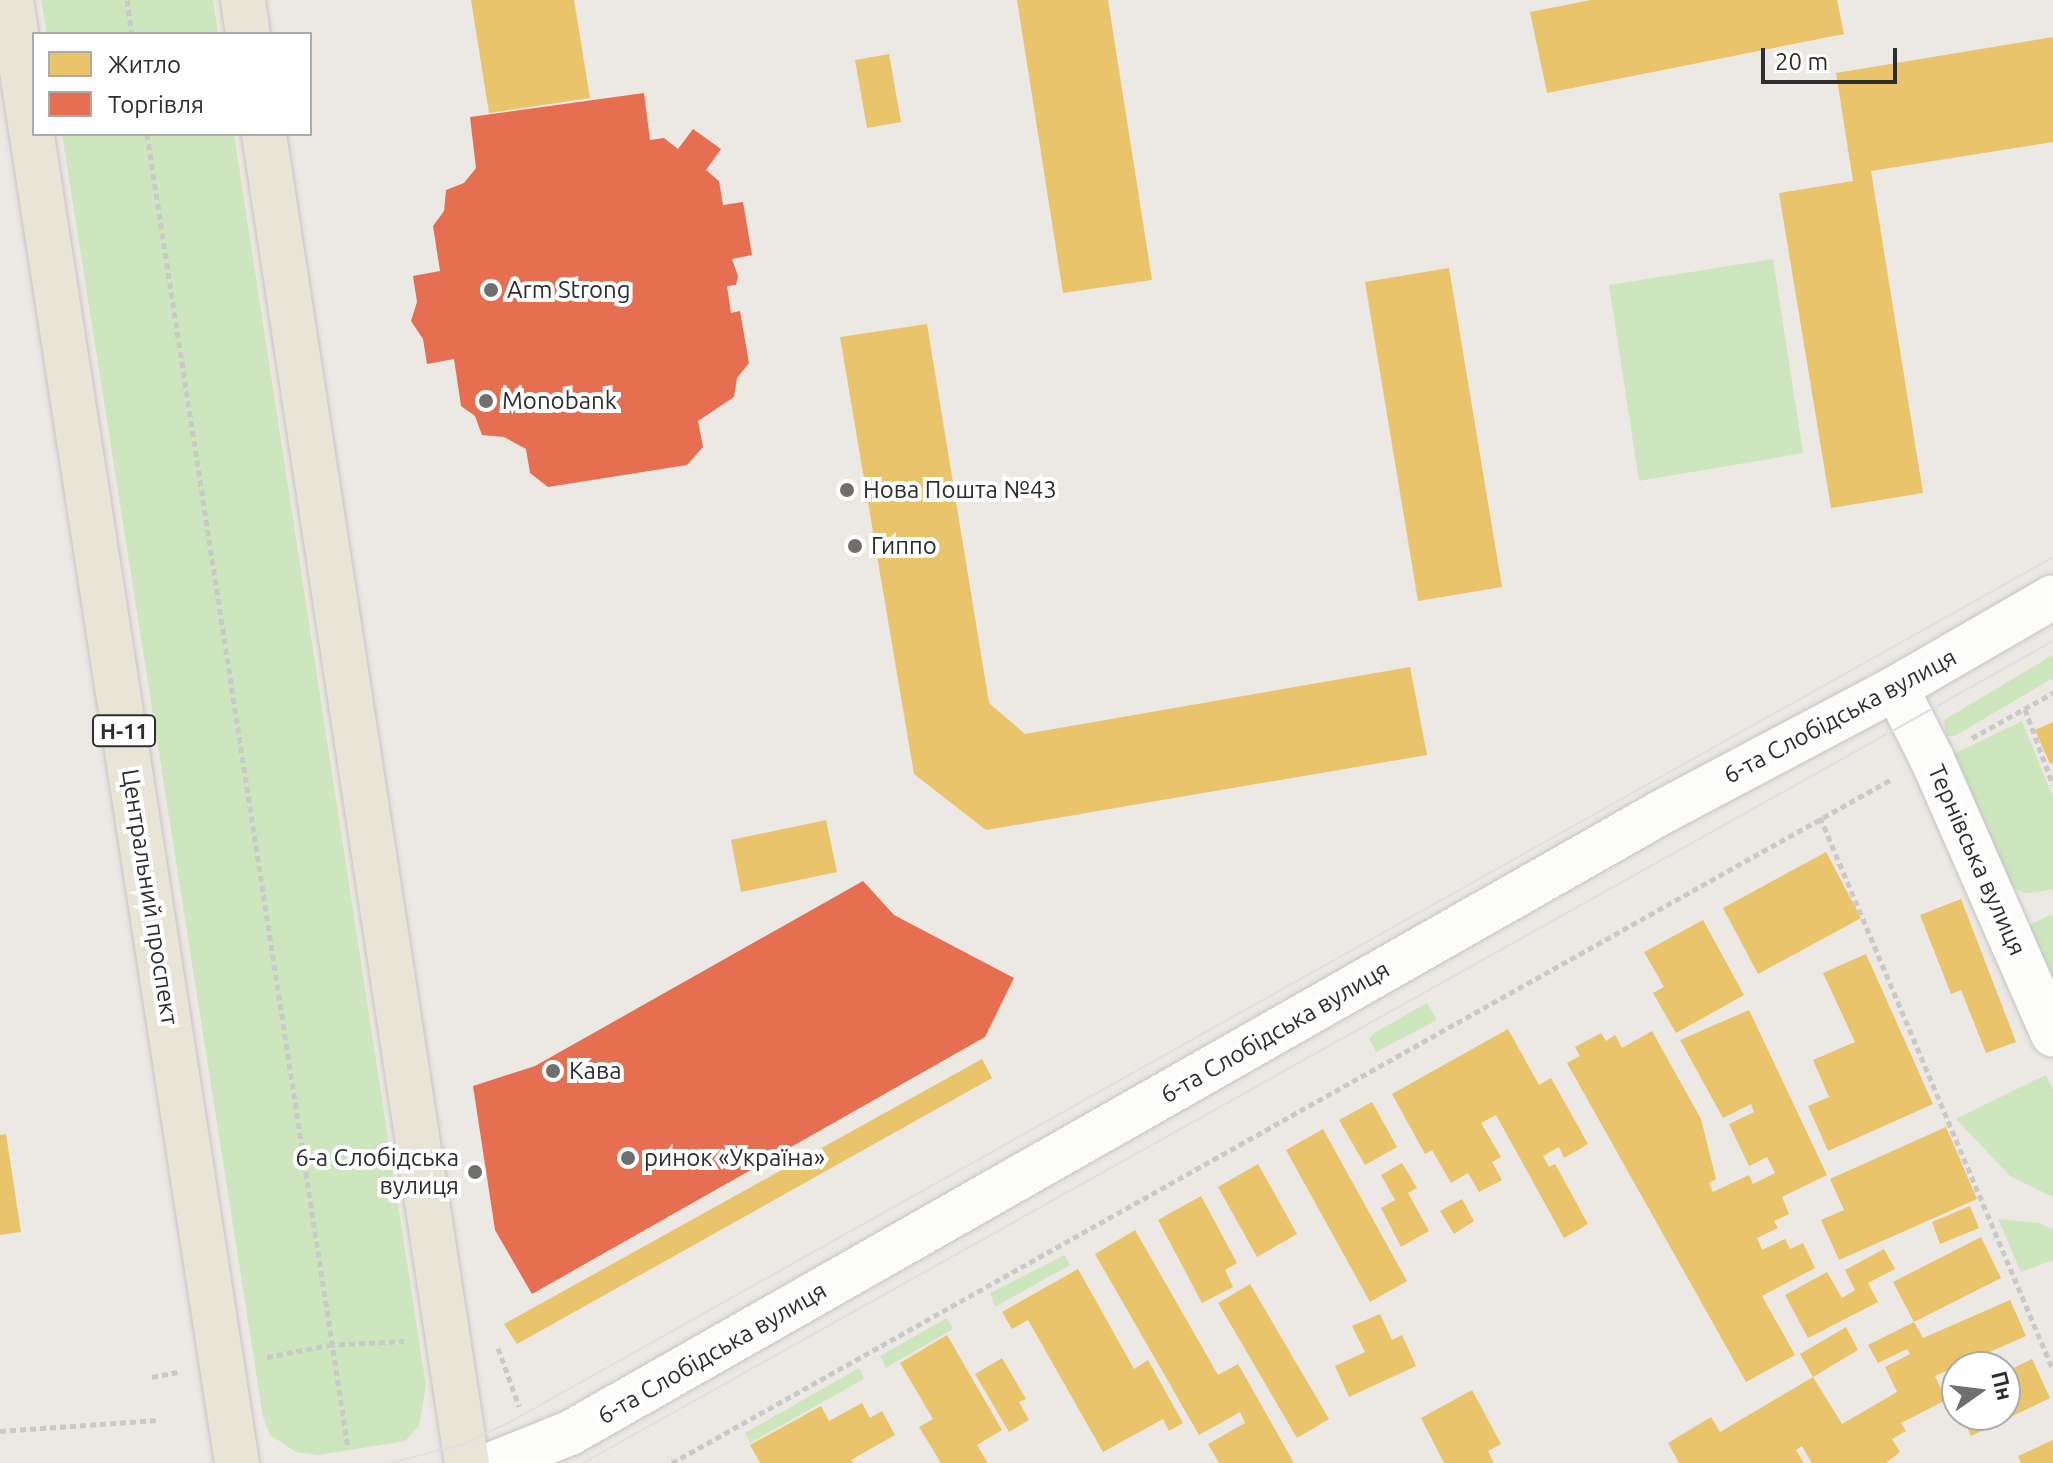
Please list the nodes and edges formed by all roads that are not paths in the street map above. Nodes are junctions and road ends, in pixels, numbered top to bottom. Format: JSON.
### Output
{"nodes":[{"id":1,"x":11,"y":0,"type":"edge"},
{"id":2,"x":243,"y":0,"type":"edge"},
{"id":3,"x":248,"y":32,"type":"edge"},
{"id":4,"x":32,"y":136,"type":"edge"},
{"id":5,"x":32,"y":136,"type":"edge"},
{"id":6,"x":264,"y":136,"type":"edge"},
{"id":7,"x":2053,"y":597,"type":"edge"},
{"id":8,"x":1896,"y":688,"type":"junction"},
{"id":9,"x":2053,"y":1035,"type":"edge"},
{"id":10,"x":512,"y":1456,"type":"edge"},
{"id":11,"x":237,"y":1463,"type":"edge"},
{"id":12,"x":467,"y":1463,"type":"edge"}],
"edges":[{"from":1,"to":4,"type":"main road","name":"Центральний проспект","number":"Н-11"},
{"from":2,"to":3,"type":"main road"},
{"from":5,"to":11,"type":"main road","name":"Центральний проспект","number":"Н-11"},
{"from":6,"to":12,"type":"main road"},
{"from":7,"to":8,"type":"street","name":"6-та Слобідська вулиця"},
{"from":8,"to":9,"type":"street","name":"Тернівська вулиця"},
{"from":8,"to":10,"type":"street","name":"6-та Слобідська вулиця"}]}
